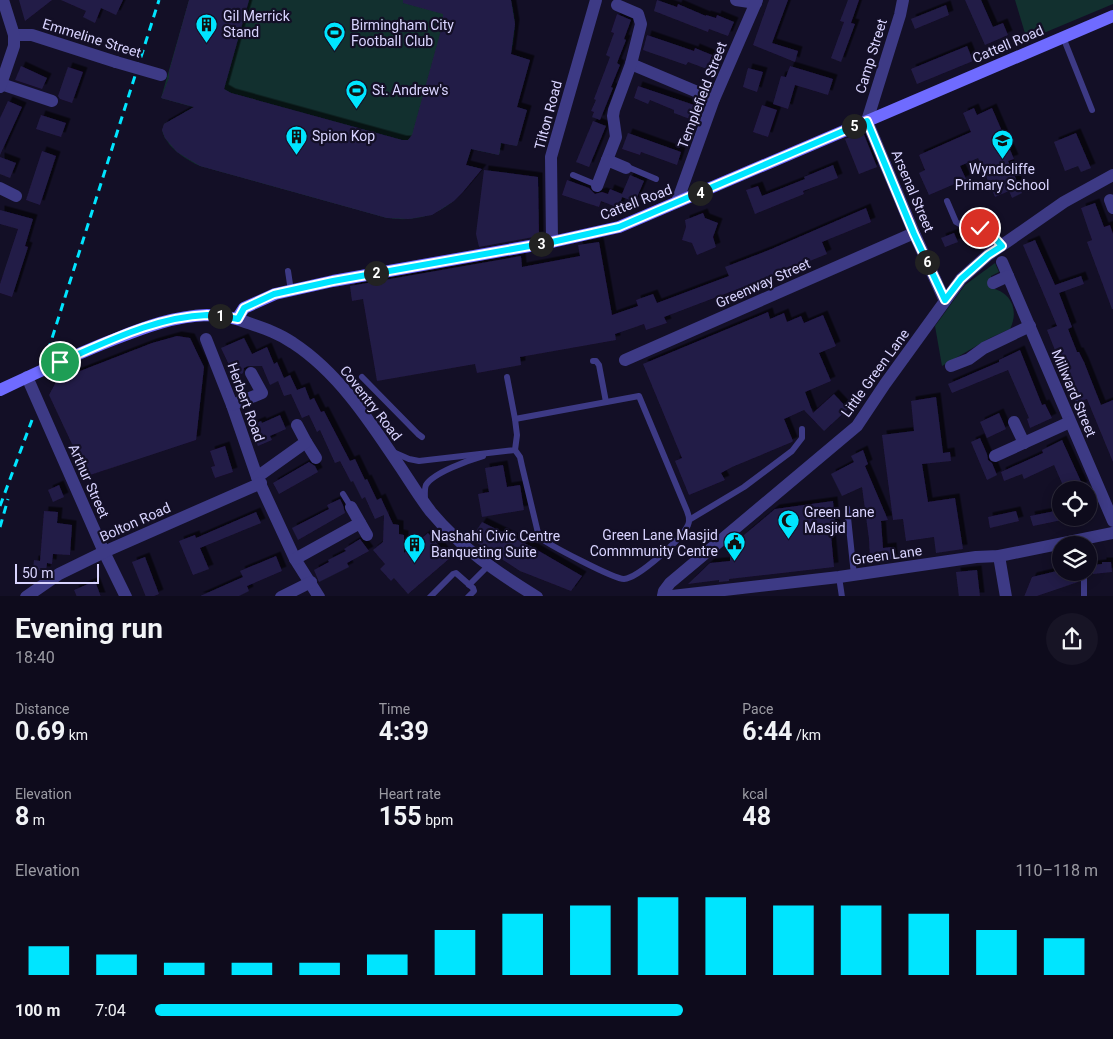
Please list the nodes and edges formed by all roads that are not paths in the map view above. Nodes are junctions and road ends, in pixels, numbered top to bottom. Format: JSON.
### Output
{"nodes":[{"id":1,"x":3,"y":0,"type":"edge"},
{"id":2,"x":595,"y":0,"type":"edge"},
{"id":3,"x":736,"y":0,"type":"edge"},
{"id":4,"x":903,"y":0,"type":"edge"},
{"id":5,"x":756,"y":1,"type":"edge"},
{"id":6,"x":617,"y":5,"type":"dead end"},
{"id":7,"x":1113,"y":16,"type":"edge"},
{"id":8,"x":14,"y":35,"type":"junction"},
{"id":9,"x":1063,"y":37,"type":"junction"},
{"id":10,"x":631,"y":64,"type":"junction"},
{"id":11,"x":161,"y":75,"type":"dead end"},
{"id":12,"x":1,"y":86,"type":"edge"},
{"id":13,"x":714,"y":99,"type":"junction"},
{"id":14,"x":52,"y":102,"type":"dead end"},
{"id":15,"x":1092,"y":110,"type":"dead end"},
{"id":16,"x":867,"y":121,"type":"junction"},
{"id":17,"x":607,"y":160,"type":"junction"},
{"id":18,"x":626,"y":168,"type":"joint"},
{"id":19,"x":1113,"y":174,"type":"edge"},
{"id":20,"x":573,"y":175,"type":"dead end"},
{"id":21,"x":656,"y":179,"type":"dead end"},
{"id":22,"x":597,"y":185,"type":"joint"},
{"id":23,"x":0,"y":188,"type":"edge"},
{"id":24,"x":16,"y":196,"type":"dead end"},
{"id":25,"x":947,"y":201,"type":"dead end"},
{"id":26,"x":677,"y":202,"type":"junction"},
{"id":27,"x":914,"y":234,"type":"junction"},
{"id":28,"x":552,"y":242,"type":"junction"},
{"id":29,"x":1002,"y":246,"type":"junction"},
{"id":30,"x":1002,"y":262,"type":"dead end"},
{"id":31,"x":288,"y":271,"type":"dead end"},
{"id":32,"x":1008,"y":276,"type":"junction"},
{"id":33,"x":993,"y":283,"type":"dead end"},
{"id":34,"x":291,"y":291,"type":"junction"},
{"id":35,"x":945,"y":300,"type":"junction"},
{"id":36,"x":238,"y":319,"type":"junction"},
{"id":37,"x":1030,"y":326,"type":"junction"},
{"id":38,"x":206,"y":339,"type":"dead end"},
{"id":39,"x":625,"y":360,"type":"dead end"},
{"id":40,"x":593,"y":361,"type":"dead end"},
{"id":41,"x":951,"y":366,"type":"dead end"},
{"id":42,"x":251,"y":373,"type":"dead end"},
{"id":43,"x":27,"y":377,"type":"junction"},
{"id":44,"x":362,"y":377,"type":"dead end"},
{"id":45,"x":507,"y":377,"type":"dead end"},
{"id":46,"x":0,"y":390,"type":"edge"},
{"id":47,"x":606,"y":402,"type":"junction"},
{"id":48,"x":232,"y":405,"type":"junction"},
{"id":49,"x":515,"y":419,"type":"junction"},
{"id":50,"x":1014,"y":422,"type":"dead end"},
{"id":51,"x":1070,"y":422,"type":"junction"},
{"id":52,"x":297,"y":425,"type":"dead end"},
{"id":53,"x":802,"y":429,"type":"dead end"},
{"id":54,"x":422,"y":437,"type":"dead end"},
{"id":55,"x":306,"y":442,"type":"junction"},
{"id":56,"x":1024,"y":443,"type":"junction"},
{"id":57,"x":389,"y":450,"type":"junction"},
{"id":58,"x":514,"y":450,"type":"junction"},
{"id":59,"x":501,"y":451,"type":"junction"},
{"id":60,"x":996,"y":456,"type":"dead end"},
{"id":61,"x":316,"y":458,"type":"dead end"},
{"id":62,"x":259,"y":480,"type":"junction"},
{"id":63,"x":343,"y":494,"type":"dead end"},
{"id":64,"x":424,"y":502,"type":"junction"},
{"id":65,"x":350,"y":507,"type":"joint"},
{"id":66,"x":846,"y":508,"type":"dead end"},
{"id":67,"x":689,"y":520,"type":"junction"},
{"id":68,"x":1113,"y":521,"type":"edge"},
{"id":69,"x":360,"y":522,"type":"junction"},
{"id":70,"x":1113,"y":533,"type":"edge"},
{"id":71,"x":367,"y":535,"type":"dead end"},
{"id":72,"x":1097,"y":538,"type":"edge"},
{"id":73,"x":1052,"y":547,"type":"edge"},
{"id":74,"x":104,"y":552,"type":"junction"},
{"id":75,"x":999,"y":556,"type":"junction"},
{"id":76,"x":295,"y":559,"type":"junction"},
{"id":77,"x":490,"y":565,"type":"junction"},
{"id":78,"x":854,"y":575,"type":"junction"},
{"id":79,"x":839,"y":577,"type":"junction"},
{"id":80,"x":1084,"y":581,"type":"edge"},
{"id":81,"x":311,"y":582,"type":"junction"},
{"id":82,"x":470,"y":584,"type":"junction"},
{"id":83,"x":26,"y":596,"type":"edge"},
{"id":84,"x":126,"y":596,"type":"edge"},
{"id":85,"x":281,"y":596,"type":"edge"},
{"id":86,"x":319,"y":596,"type":"edge"},
{"id":87,"x":430,"y":596,"type":"edge"},
{"id":88,"x":468,"y":596,"type":"edge"},
{"id":89,"x":538,"y":596,"type":"edge"},
{"id":90,"x":663,"y":596,"type":"edge"},
{"id":91,"x":842,"y":596,"type":"edge"},
{"id":92,"x":1006,"y":596,"type":"edge"},
{"id":93,"x":1084,"y":596,"type":"edge"}],
"edges":[{"from":1,"to":8,"type":"street"},
{"from":2,"to":28,"type":"street","name":"Tilton Road"},
{"from":3,"to":5,"type":"street"},
{"from":4,"to":16,"type":"street","name":"Camp Street"},
{"from":5,"to":13,"type":"street","name":"Templefield Street"},
{"from":6,"to":10,"type":"street"},
{"from":7,"to":9,"type":"main road","name":"Cattell Road"},
{"from":8,"to":11,"type":"street","name":"Emmeline Street","bridge":true},
{"from":8,"to":12,"type":"street"},
{"from":9,"to":15,"type":"lane"},
{"from":9,"to":16,"type":"main road","name":"Cattell Road"},
{"from":10,"to":13,"type":"street"},
{"from":10,"to":17,"type":"street"},
{"from":12,"to":14,"type":"street"},
{"from":13,"to":26,"type":"street","name":"Templefield Street"},
{"from":16,"to":26,"type":"main road","name":"Cattell Road"},
{"from":16,"to":27,"type":"street","name":"Arsenal Street"},
{"from":17,"to":18,"type":"street"},
{"from":17,"to":22,"type":"street"},
{"from":18,"to":21,"type":"lane"},
{"from":19,"to":29,"type":"street","name":"Little Green Lane"},
{"from":20,"to":22,"type":"lane"},
{"from":23,"to":24,"type":"street"},
{"from":25,"to":29,"type":"lane"},
{"from":26,"to":28,"type":"main road","name":"Cattell Road"},
{"from":27,"to":35,"type":"street","name":"Arsenal Street"},
{"from":27,"to":39,"type":"street","name":"Greenway Street"},
{"from":28,"to":34,"type":"main road","name":"Cattell Road"},
{"from":29,"to":35,"type":"street","name":"Little Green Lane"},
{"from":30,"to":32,"type":"street","name":"Millward Street"},
{"from":31,"to":34,"type":"lane"},
{"from":32,"to":33,"type":"street"},
{"from":32,"to":37,"type":"street","name":"Millward Street"},
{"from":34,"to":36,"type":"main road","name":"Cattell Road"},
{"from":35,"to":90,"type":"street","name":"Little Green Lane"},
{"from":36,"to":43,"type":"main road","name":"Coventry Road"},
{"from":36,"to":57,"type":"street","name":"Coventry Road"},
{"from":37,"to":41,"type":"street"},
{"from":37,"to":51,"type":"street","name":"Millward Street"},
{"from":38,"to":48,"type":"street","name":"Herbert Road"},
{"from":40,"to":47,"type":"lane"},
{"from":42,"to":48,"type":"street"},
{"from":43,"to":46,"type":"main road","name":"Coventry Road"},
{"from":43,"to":74,"type":"street","name":"Arthur Street"},
{"from":44,"to":54,"type":"lane"},
{"from":45,"to":49,"type":"lane"},
{"from":47,"to":49,"type":"lane"},
{"from":47,"to":67,"type":"lane"},
{"from":48,"to":62,"type":"street","name":"Herbert Road"},
{"from":49,"to":58,"type":"lane"},
{"from":50,"to":56,"type":"street"},
{"from":51,"to":56,"type":"street"},
{"from":51,"to":68,"type":"street","name":"Millward Street"},
{"from":52,"to":55,"type":"street"},
{"from":53,"to":67,"type":"lane"},
{"from":55,"to":61,"type":"street"},
{"from":55,"to":62,"type":"street"},
{"from":56,"to":60,"type":"street"},
{"from":57,"to":59,"type":"lane"},
{"from":57,"to":64,"type":"street","name":"Coventry Road"},
{"from":58,"to":59,"type":"lane"},
{"from":58,"to":67,"type":"lane"},
{"from":59,"to":64,"type":"lane"},
{"from":62,"to":74,"type":"street","name":"Bolton Road"},
{"from":62,"to":76,"type":"street","name":"Herbert Road"},
{"from":63,"to":65,"type":"lane"},
{"from":64,"to":77,"type":"street","name":"Coventry Road"},
{"from":65,"to":69,"type":"street"},
{"from":66,"to":78,"type":"lane"},
{"from":69,"to":71,"type":"street"},
{"from":69,"to":76,"type":"street"},
{"from":70,"to":72,"type":"street","name":"Green Lane"},
{"from":73,"to":75,"type":"street","name":"Green Lane"},
{"from":74,"to":83,"type":"street","name":"Bolton Road"},
{"from":74,"to":84,"type":"street","name":"Arthur Street"},
{"from":75,"to":78,"type":"street","name":"Green Lane"},
{"from":75,"to":92,"type":"street"},
{"from":76,"to":81,"type":"street","name":"Herbert Road"},
{"from":77,"to":82,"type":"lane"},
{"from":77,"to":89,"type":"street","name":"Coventry Road"},
{"from":78,"to":79,"type":"street","name":"Green Lane"},
{"from":79,"to":90,"type":"street","name":"Green Lane"},
{"from":79,"to":91,"type":"lane"},
{"from":80,"to":93,"type":"lane"},
{"from":81,"to":85,"type":"street"},
{"from":81,"to":86,"type":"street","name":"Herbert Road"},
{"from":82,"to":87,"type":"lane"},
{"from":82,"to":88,"type":"lane"}]}
